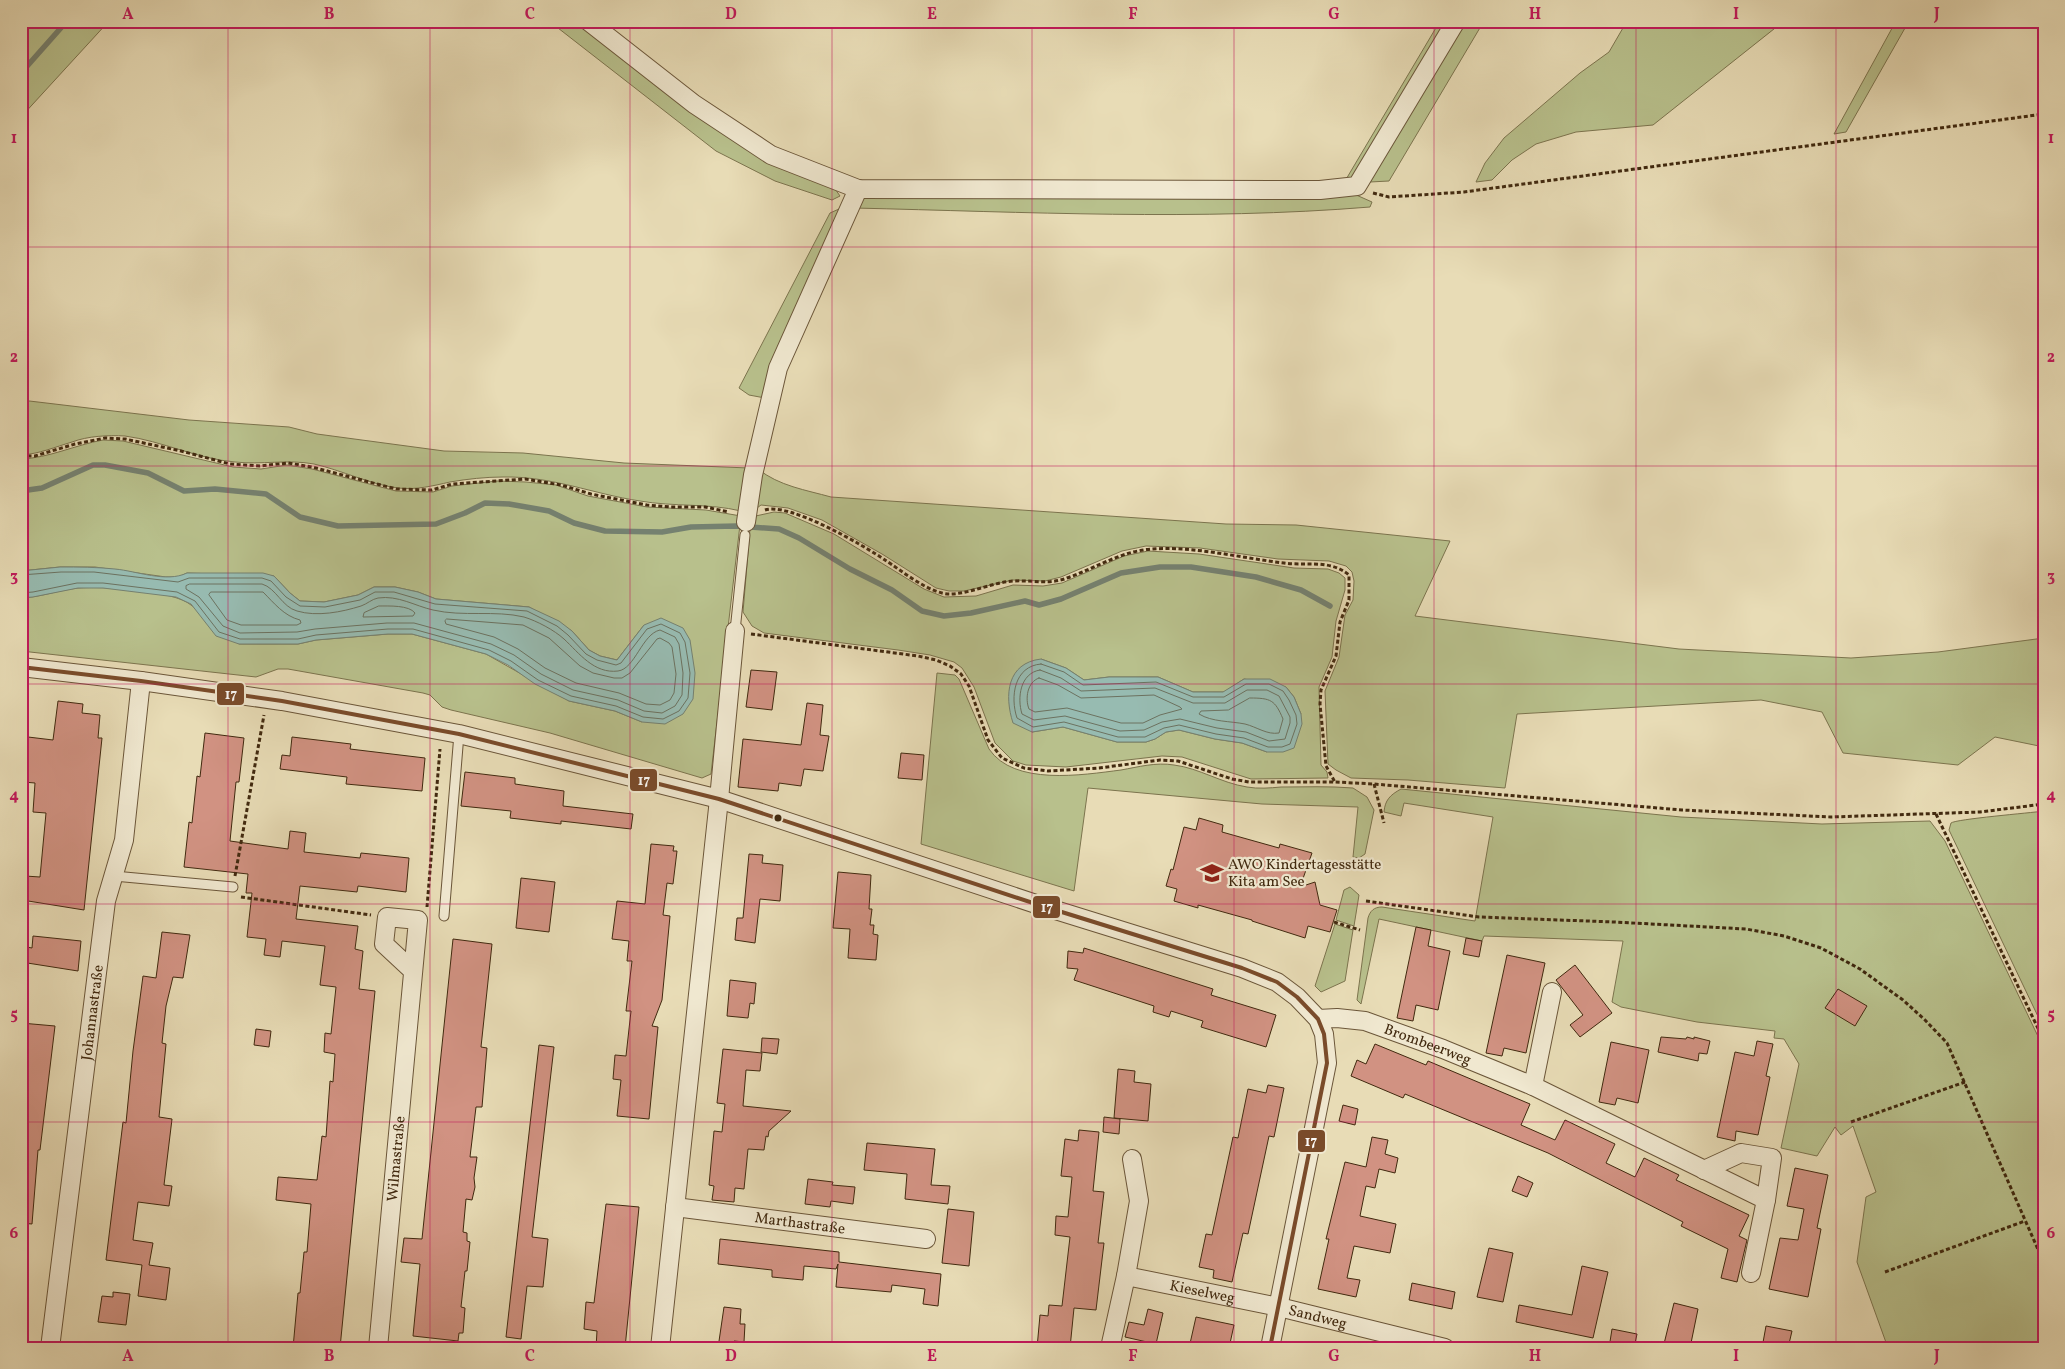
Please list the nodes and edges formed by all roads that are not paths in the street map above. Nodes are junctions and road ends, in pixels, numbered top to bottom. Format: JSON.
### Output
{"nodes":[{"id":1,"x":588,"y":21,"type":"edge"},
{"id":2,"x":1456,"y":21,"type":"edge"},
{"id":3,"x":858,"y":189,"type":"junction"},
{"id":4,"x":746,"y":524,"type":"joint"},
{"id":5,"x":735,"y":631,"type":"joint"},
{"id":6,"x":21,"y":668,"type":"edge"},
{"id":7,"x":141,"y":681,"type":"junction"},
{"id":8,"x":450,"y":733,"type":"junction"},
{"id":9,"x":719,"y":800,"type":"junction"},
{"id":10,"x":114,"y":876,"type":"junction"},
{"id":11,"x":233,"y":887,"type":"road end"},
{"id":12,"x":444,"y":916,"type":"dead end"},
{"id":13,"x":413,"y":971,"type":"junction"},
{"id":14,"x":1552,"y":992,"type":"dead end"},
{"id":15,"x":1318,"y":1019,"type":"junction"},
{"id":16,"x":1533,"y":1086,"type":"junction"},
{"id":17,"x":1132,"y":1159,"type":"dead end"},
{"id":18,"x":1704,"y":1170,"type":"junction"},
{"id":19,"x":1766,"y":1200,"type":"junction"},
{"id":20,"x":675,"y":1207,"type":"junction"},
{"id":21,"x":926,"y":1239,"type":"dead end"},
{"id":22,"x":1751,"y":1273,"type":"dead end"},
{"id":23,"x":1126,"y":1276,"type":"junction"},
{"id":24,"x":1278,"y":1307,"type":"junction"},
{"id":25,"x":50,"y":1348,"type":"edge"},
{"id":26,"x":378,"y":1348,"type":"edge"},
{"id":27,"x":660,"y":1348,"type":"edge"},
{"id":28,"x":1110,"y":1348,"type":"edge"},
{"id":29,"x":1270,"y":1348,"type":"edge"},
{"id":30,"x":1445,"y":1348,"type":"edge"}],
"edges":[{"from":1,"to":3,"type":"street"},
{"from":2,"to":3,"type":"street"},
{"from":3,"to":4,"type":"street"},
{"from":4,"to":5,"type":"lane"},
{"from":5,"to":9,"type":"street"},
{"from":6,"to":7,"type":"street"},
{"from":7,"to":8,"type":"street"},
{"from":7,"to":10,"type":"street","name":"Johannastraße"},
{"from":8,"to":9,"type":"street"},
{"from":8,"to":12,"type":"lane"},
{"from":9,"to":15,"type":"street"},
{"from":9,"to":20,"type":"street"},
{"from":10,"to":11,"type":"lane"},
{"from":10,"to":25,"type":"street","name":"Johannastraße"},
{"from":13,"to":13,"type":"street","name":"Wilmastraße"},
{"from":13,"to":26,"type":"street","name":"Wilmastraße"},
{"from":14,"to":16,"type":"street"},
{"from":15,"to":16,"type":"street","name":"Brombeerweg"},
{"from":15,"to":24,"type":"street"},
{"from":16,"to":18,"type":"street","name":"Brombeerweg"},
{"from":17,"to":23,"type":"street"},
{"from":18,"to":19,"type":"street","name":"Brombeerweg"},
{"from":18,"to":19,"type":"street"},
{"from":19,"to":22,"type":"street"},
{"from":20,"to":21,"type":"street","name":"Marthastraße"},
{"from":20,"to":27,"type":"street"},
{"from":23,"to":24,"type":"street","name":"Kieselweg"},
{"from":23,"to":28,"type":"street"},
{"from":24,"to":29,"type":"street"},
{"from":24,"to":30,"type":"street","name":"Sandweg"}]}
